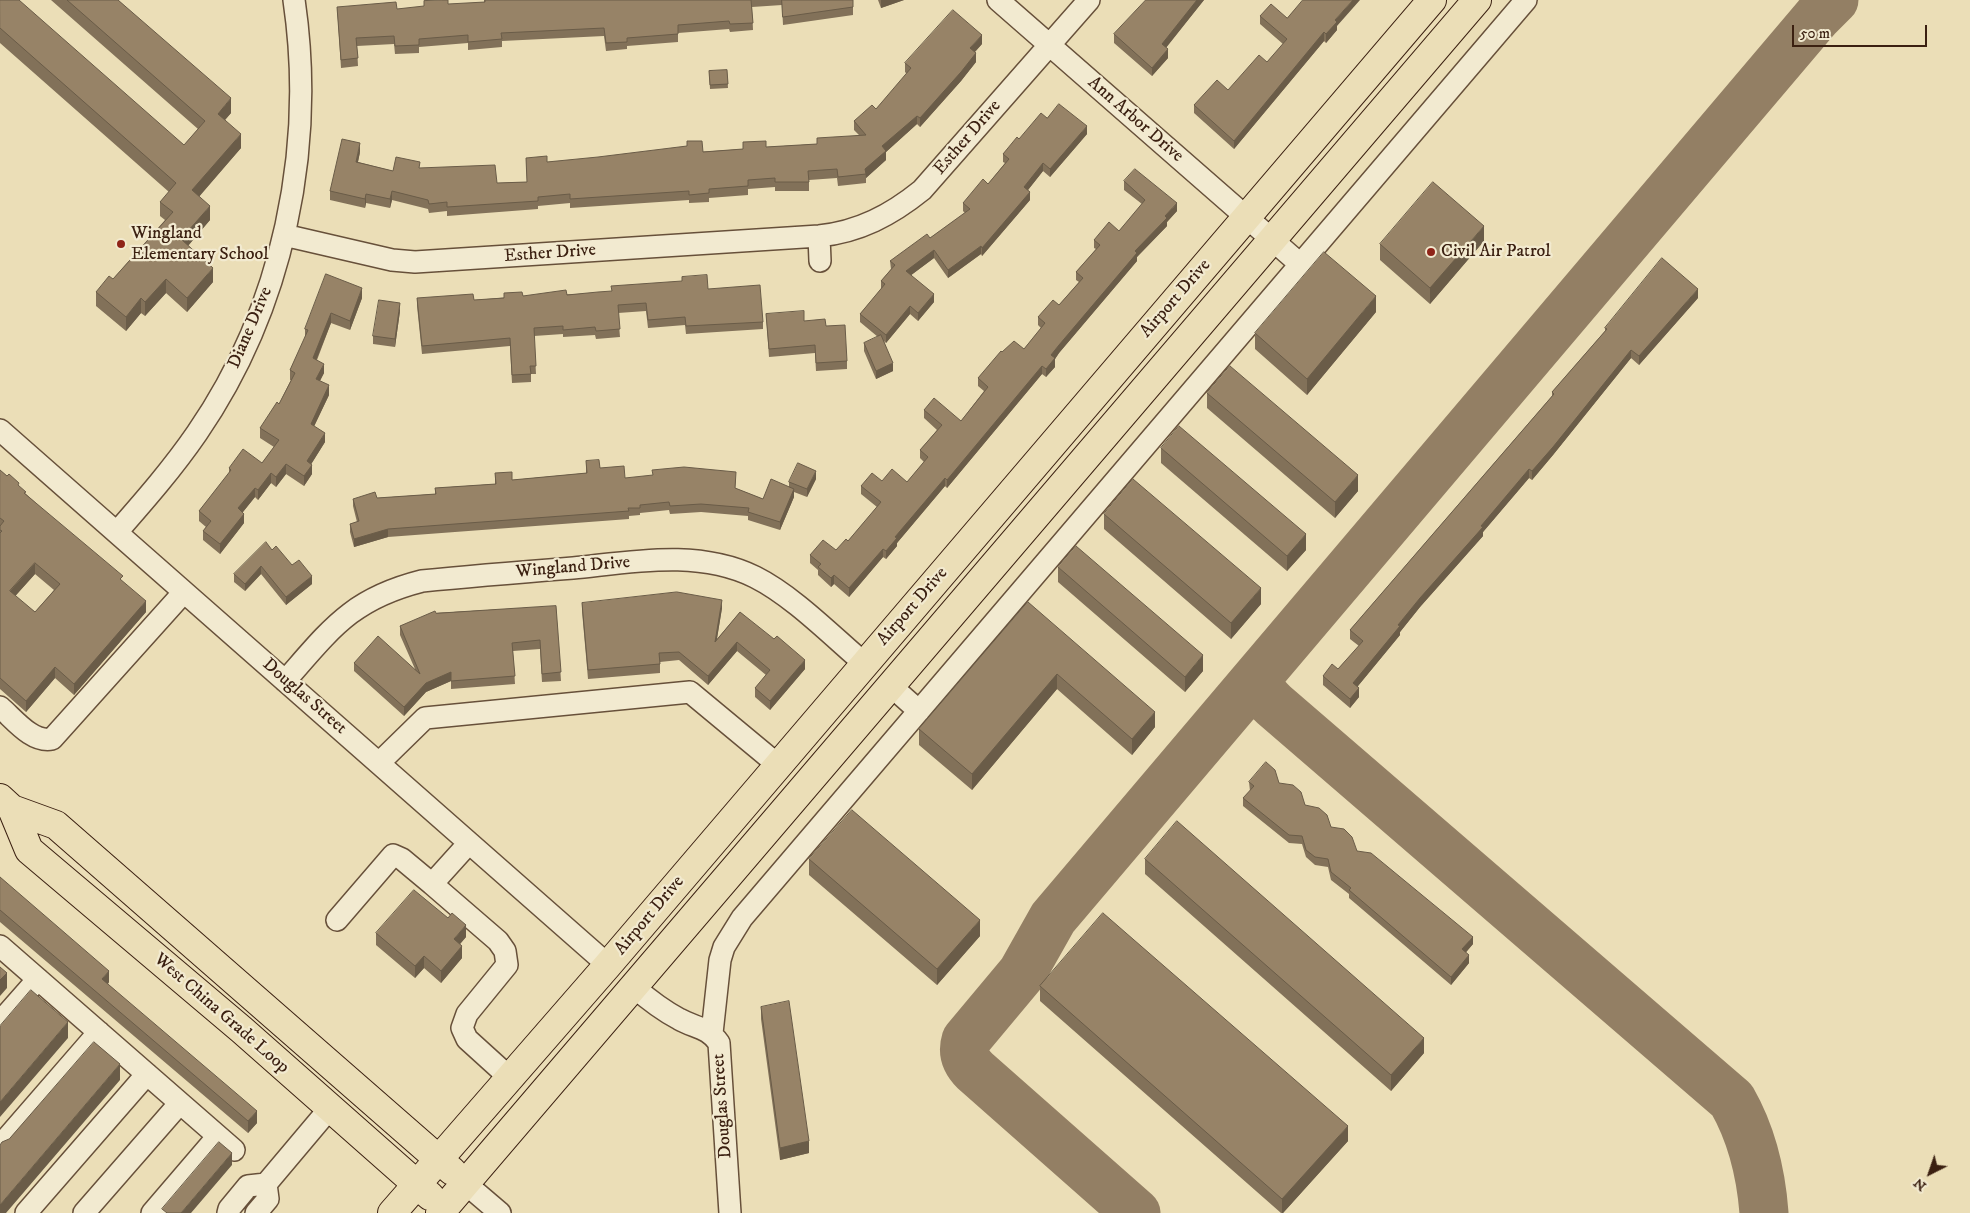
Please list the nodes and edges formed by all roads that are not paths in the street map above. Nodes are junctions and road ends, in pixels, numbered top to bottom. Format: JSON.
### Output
{"nodes":[{"id":1,"x":294,"y":0,"type":"edge"},
{"id":2,"x":998,"y":0,"type":"edge"},
{"id":3,"x":1089,"y":0,"type":"edge"},
{"id":4,"x":1432,"y":0,"type":"edge"},
{"id":5,"x":1476,"y":0,"type":"edge"},
{"id":6,"x":1526,"y":0,"type":"edge"},
{"id":7,"x":1050,"y":45,"type":"junction"},
{"id":8,"x":1246,"y":218,"type":"junction"},
{"id":9,"x":284,"y":235,"type":"junction"},
{"id":10,"x":819,"y":236,"type":"junction"},
{"id":11,"x":1271,"y":240,"type":"junction"},
{"id":12,"x":820,"y":260,"type":"dead end"},
{"id":13,"x":1300,"y":264,"type":"junction"},
{"id":14,"x":0,"y":430,"type":"edge"},
{"id":15,"x":116,"y":532,"type":"junction"},
{"id":16,"x":184,"y":592,"type":"junction"},
{"id":17,"x":865,"y":664,"type":"junction"},
{"id":18,"x":285,"y":681,"type":"junction"},
{"id":19,"x":891,"y":686,"type":"junction"},
{"id":20,"x":0,"y":707,"type":"edge"},
{"id":21,"x":919,"y":711,"type":"junction"},
{"id":22,"x":379,"y":764,"type":"junction"},
{"id":23,"x":778,"y":765,"type":"junction"},
{"id":24,"x":4,"y":810,"type":"edge"},
{"id":25,"x":758,"y":842,"type":"junction"},
{"id":26,"x":469,"y":843,"type":"junction"},
{"id":27,"x":432,"y":884,"type":"junction"},
{"id":28,"x":337,"y":920,"type":"dead end"},
{"id":29,"x":0,"y":946,"type":"edge"},
{"id":30,"x":608,"y":965,"type":"junction"},
{"id":31,"x":38,"y":979,"type":"junction"},
{"id":32,"x":634,"y":987,"type":"junction"},
{"id":33,"x":0,"y":1022,"type":"edge"},
{"id":34,"x":99,"y":1032,"type":"junction"},
{"id":35,"x":712,"y":1033,"type":"junction"},
{"id":36,"x":147,"y":1074,"type":"junction"},
{"id":37,"x":510,"y":1078,"type":"junction"},
{"id":38,"x":180,"y":1102,"type":"junction"},
{"id":39,"x":330,"y":1108,"type":"junction"},
{"id":40,"x":218,"y":1136,"type":"junction"},
{"id":41,"x":0,"y":1146,"type":"edge"},
{"id":42,"x":234,"y":1150,"type":"dead end"},
{"id":43,"x":439,"y":1159,"type":"junction"},
{"id":44,"x":266,"y":1184,"type":"junction"},
{"id":45,"x":416,"y":1184,"type":"junction"},
{"id":46,"x":466,"y":1184,"type":"junction"},
{"id":47,"x":444,"y":1212,"type":"edge"},
{"id":48,"x":26,"y":1213,"type":"edge"},
{"id":49,"x":84,"y":1213,"type":"edge"},
{"id":50,"x":152,"y":1213,"type":"edge"},
{"id":51,"x":228,"y":1213,"type":"edge"},
{"id":52,"x":256,"y":1213,"type":"edge"},
{"id":53,"x":392,"y":1213,"type":"edge"},
{"id":54,"x":500,"y":1213,"type":"edge"},
{"id":55,"x":730,"y":1213,"type":"edge"}],
"edges":[{"from":1,"to":9,"type":"street","name":"Diane Drive"},
{"from":2,"to":7,"type":"street","name":"Ann Arbor Drive"},
{"from":3,"to":7,"type":"street","name":"Esther Drive"},
{"from":4,"to":8,"type":"main road","name":"Airport Drive"},
{"from":5,"to":11,"type":"main road","name":"Airport Drive"},
{"from":6,"to":13,"type":"street"},
{"from":7,"to":8,"type":"street","name":"Ann Arbor Drive"},
{"from":7,"to":10,"type":"street","name":"Esther Drive"},
{"from":8,"to":11,"type":"street","name":"Ann Arbor Drive"},
{"from":8,"to":17,"type":"main road","name":"Airport Drive"},
{"from":9,"to":10,"type":"street","name":"Esther Drive"},
{"from":9,"to":15,"type":"street","name":"Diane Drive"},
{"from":10,"to":12,"type":"street"},
{"from":11,"to":13,"type":"street","name":"Ann Arbor Drive"},
{"from":11,"to":19,"type":"main road","name":"Airport Drive"},
{"from":13,"to":21,"type":"street"},
{"from":14,"to":15,"type":"street","name":"Douglas Street"},
{"from":15,"to":16,"type":"street","name":"Douglas Street"},
{"from":16,"to":18,"type":"street","name":"Douglas Street"},
{"from":16,"to":20,"type":"street"},
{"from":17,"to":18,"type":"street","name":"Wingland Drive"},
{"from":17,"to":23,"type":"main road","name":"Airport Drive"},
{"from":17,"to":25,"type":"main road"},
{"from":18,"to":22,"type":"street","name":"Douglas Street"},
{"from":19,"to":21,"type":"street"},
{"from":19,"to":25,"type":"main road","name":"Airport Drive"},
{"from":21,"to":35,"type":"street"},
{"from":22,"to":23,"type":"street"},
{"from":22,"to":26,"type":"street","name":"Douglas Street"},
{"from":23,"to":30,"type":"main road","name":"Airport Drive"},
{"from":24,"to":39,"type":"main road","name":"West China Grade Loop"},
{"from":24,"to":43,"type":"main road","name":"West China Grade Loop"},
{"from":25,"to":32,"type":"main road","name":"Airport Drive"},
{"from":26,"to":27,"type":"street"},
{"from":26,"to":30,"type":"street","name":"Douglas Street"},
{"from":27,"to":28,"type":"street"},
{"from":27,"to":37,"type":"street"},
{"from":29,"to":31,"type":"street"},
{"from":30,"to":37,"type":"main road","name":"Airport Drive"},
{"from":31,"to":33,"type":"street"},
{"from":31,"to":34,"type":"street"},
{"from":32,"to":35,"type":"street","name":"Douglas Street"},
{"from":32,"to":46,"type":"main road","name":"Airport Drive"},
{"from":34,"to":36,"type":"street"},
{"from":34,"to":41,"type":"street"},
{"from":35,"to":55,"type":"street","name":"Douglas Street"},
{"from":36,"to":38,"type":"street"},
{"from":36,"to":48,"type":"street"},
{"from":37,"to":43,"type":"main road","name":"Airport Drive"},
{"from":38,"to":40,"type":"street"},
{"from":38,"to":49,"type":"street"},
{"from":39,"to":44,"type":"street"},
{"from":39,"to":45,"type":"main road","name":"West China Grade Loop"},
{"from":40,"to":42,"type":"street"},
{"from":40,"to":50,"type":"street"},
{"from":43,"to":45,"type":"main road","name":"Airport Drive"},
{"from":43,"to":46,"type":"main road","name":"West China Grade Loop"},
{"from":44,"to":51,"type":"street"},
{"from":44,"to":52,"type":"street"},
{"from":45,"to":47,"type":"main road","name":"West China Grade Loop"},
{"from":45,"to":53,"type":"main road","name":"Airport Drive"},
{"from":46,"to":47,"type":"main road","name":"Airport Drive"},
{"from":46,"to":54,"type":"street"}]}
